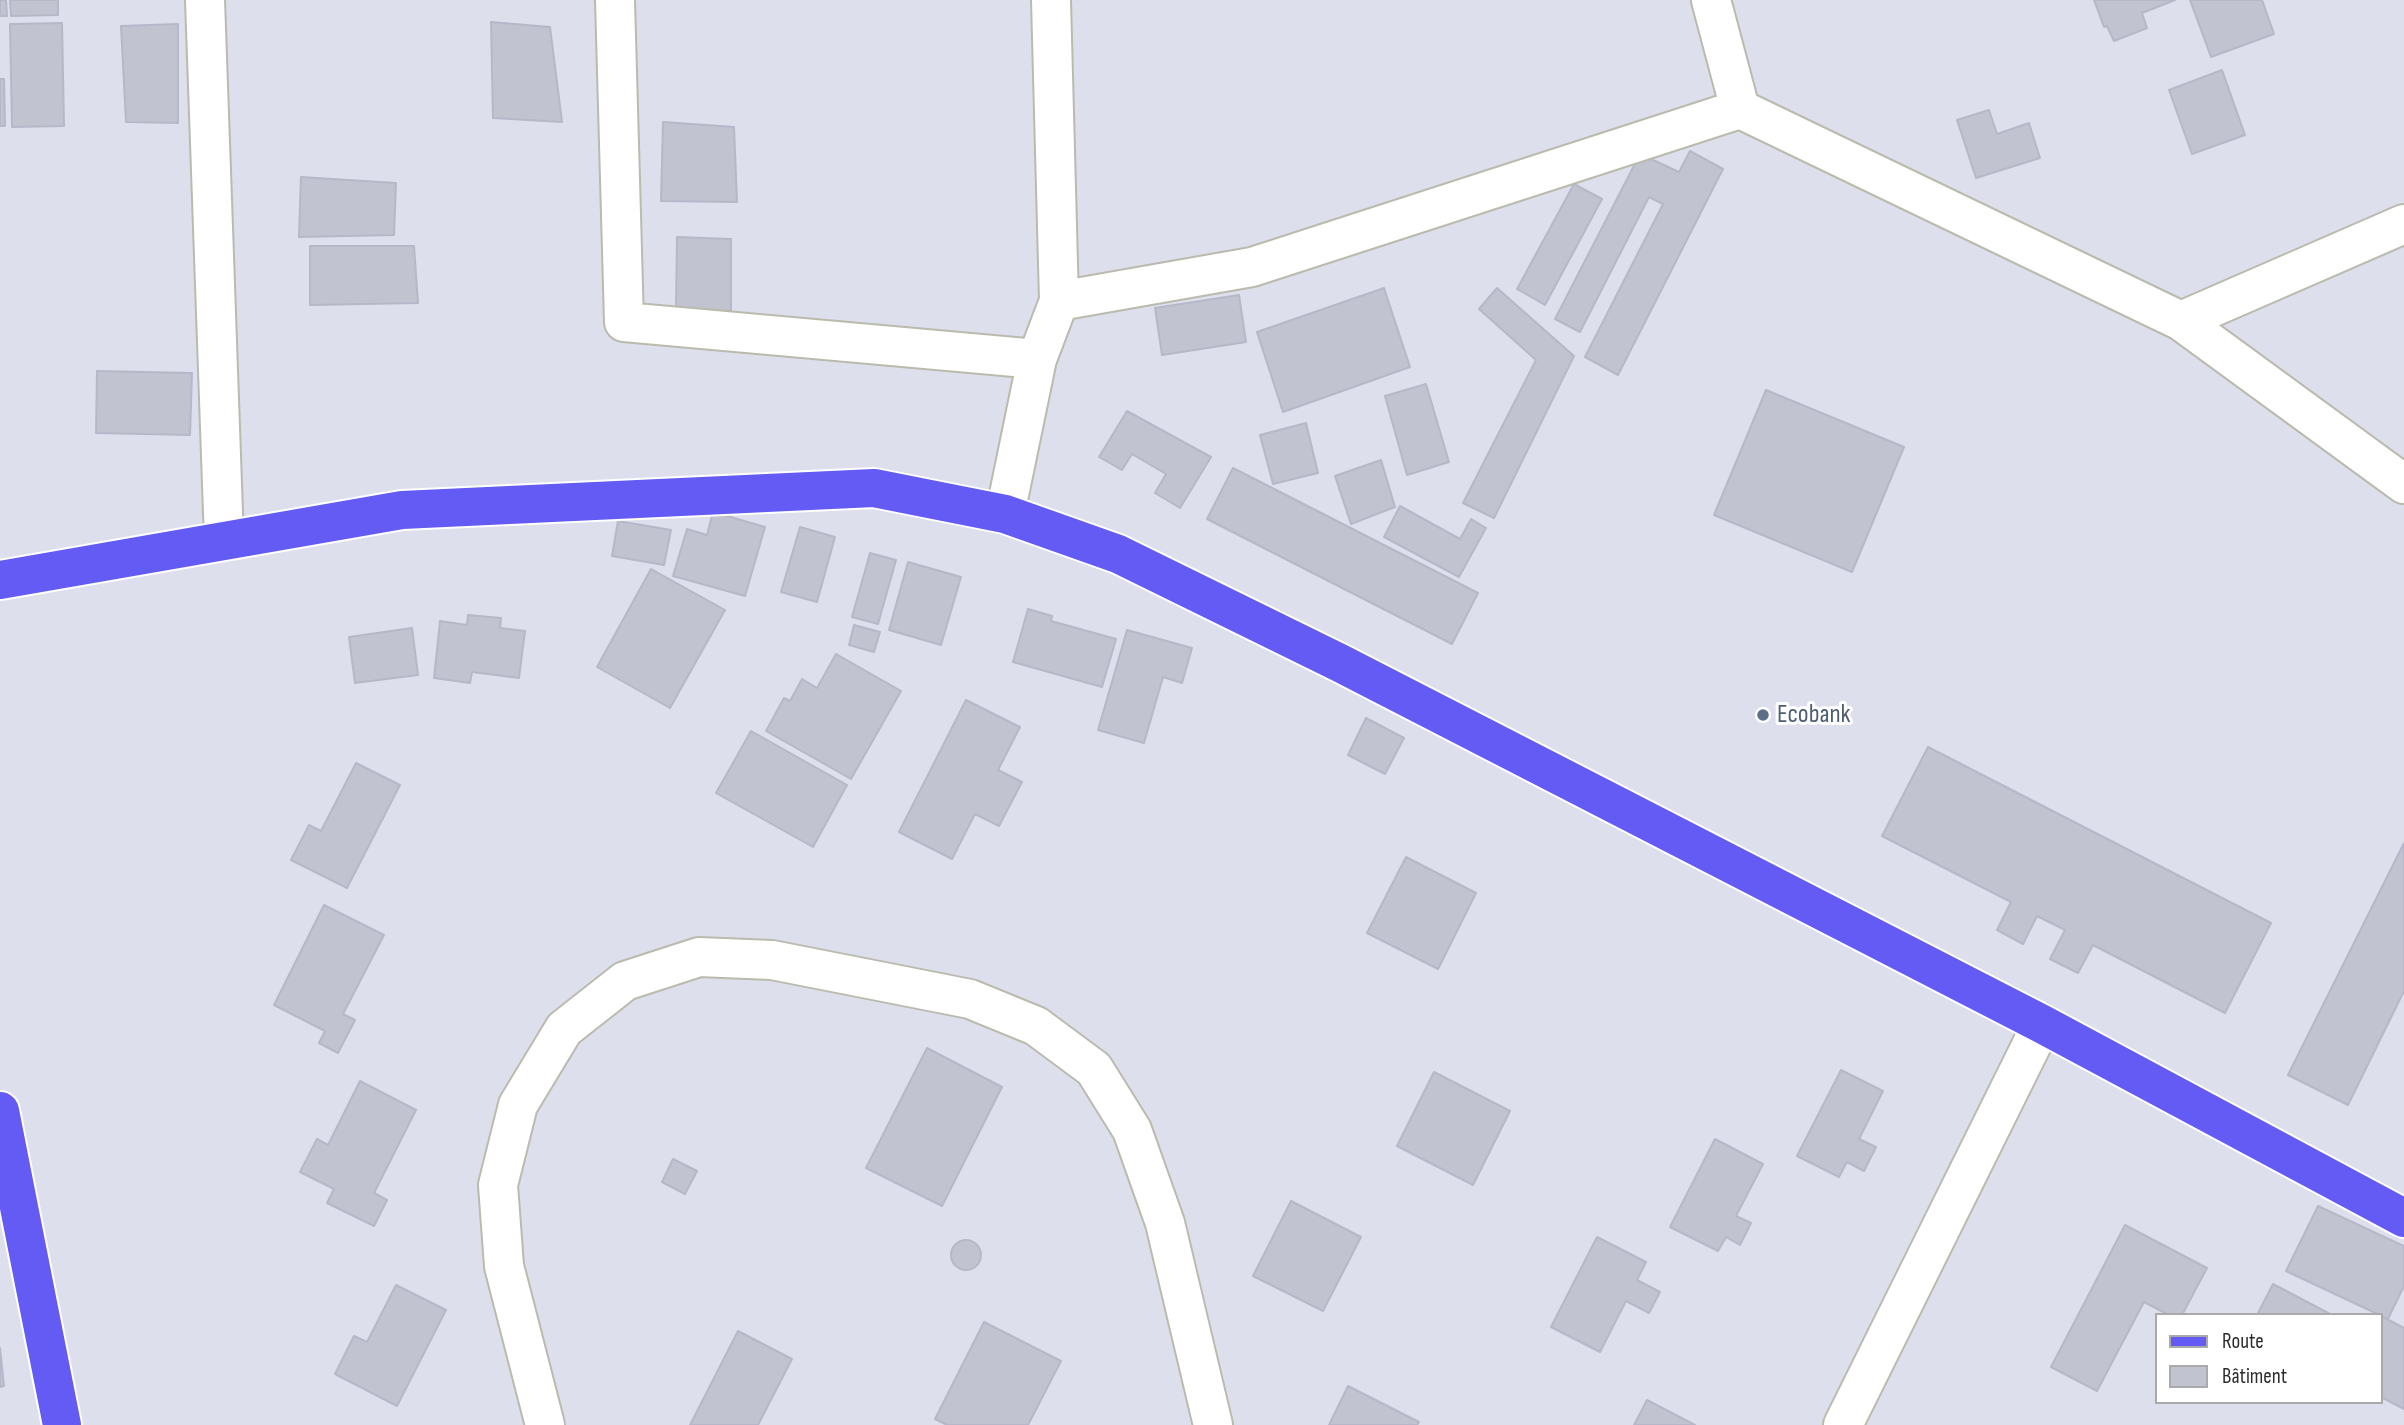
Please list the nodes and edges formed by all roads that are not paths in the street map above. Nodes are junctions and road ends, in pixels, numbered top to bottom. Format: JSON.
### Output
{"nodes":[{"id":1,"x":205,"y":0,"type":"edge"},
{"id":2,"x":615,"y":0,"type":"edge"},
{"id":3,"x":1051,"y":0,"type":"edge"},
{"id":4,"x":1711,"y":0,"type":"edge"},
{"id":5,"x":1740,"y":109,"type":"junction"},
{"id":6,"x":2404,"y":224,"type":"edge"},
{"id":7,"x":1059,"y":301,"type":"junction"},
{"id":8,"x":2181,"y":321,"type":"junction"},
{"id":9,"x":1037,"y":359,"type":"junction"},
{"id":10,"x":2404,"y":484,"type":"edge"},
{"id":11,"x":1005,"y":514,"type":"junction"},
{"id":12,"x":224,"y":541,"type":"junction"},
{"id":13,"x":0,"y":580,"type":"edge"},
{"id":14,"x":2042,"y":1024,"type":"junction"},
{"id":15,"x":0,"y":1111,"type":"edge"},
{"id":16,"x":2404,"y":1218,"type":"edge"},
{"id":17,"x":62,"y":1425,"type":"edge"},
{"id":18,"x":545,"y":1425,"type":"edge"},
{"id":19,"x":1213,"y":1425,"type":"edge"},
{"id":20,"x":1843,"y":1425,"type":"edge"}],
"edges":[{"from":1,"to":12,"type":"street"},
{"from":2,"to":9,"type":"street"},
{"from":3,"to":7,"type":"street"},
{"from":4,"to":5,"type":"street"},
{"from":5,"to":7,"type":"street"},
{"from":5,"to":8,"type":"street"},
{"from":6,"to":8,"type":"street"},
{"from":7,"to":9,"type":"street"},
{"from":8,"to":10,"type":"street"},
{"from":9,"to":11,"type":"street"},
{"from":11,"to":12,"type":"main road"},
{"from":11,"to":14,"type":"main road"},
{"from":12,"to":13,"type":"main road"},
{"from":14,"to":16,"type":"main road"},
{"from":14,"to":20,"type":"street"},
{"from":15,"to":17,"type":"main road"},
{"from":18,"to":19,"type":"street"}]}
